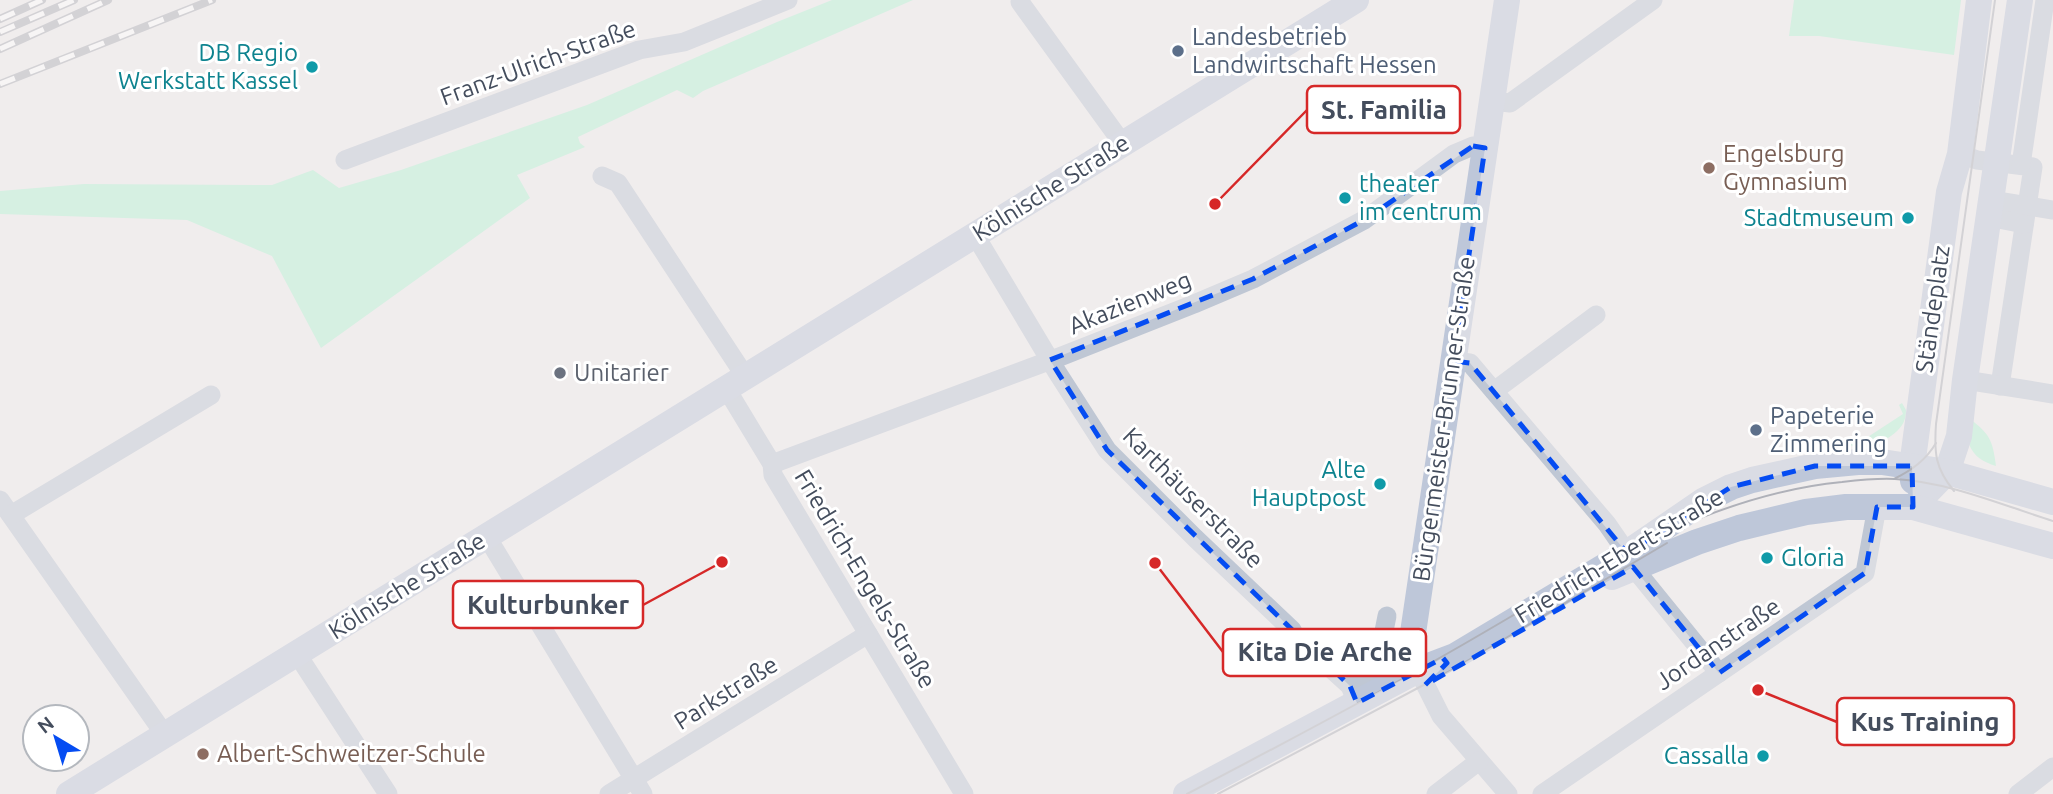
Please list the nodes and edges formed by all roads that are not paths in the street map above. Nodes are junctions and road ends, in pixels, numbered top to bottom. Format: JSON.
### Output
{"nodes":[{"id":1,"x":788,"y":0,"type":"edge"},
{"id":2,"x":1356,"y":0,"type":"edge"},
{"id":3,"x":1507,"y":0,"type":"edge"},
{"id":4,"x":1653,"y":0,"type":"edge"},
{"id":5,"x":1979,"y":0,"type":"edge"},
{"id":6,"x":2020,"y":0,"type":"edge"},
{"id":7,"x":2045,"y":0,"type":"edge"},
{"id":8,"x":1020,"y":2,"type":"dead end"},
{"id":9,"x":1492,"y":101,"type":"junction"},
{"id":10,"x":1123,"y":144,"type":"junction"},
{"id":11,"x":1485,"y":148,"type":"junction"},
{"id":12,"x":1960,"y":154,"type":"junction"},
{"id":13,"x":345,"y":160,"type":"dead end"},
{"id":14,"x":2009,"y":164,"type":"junction"},
{"id":15,"x":602,"y":176,"type":"dead end"},
{"id":16,"x":1989,"y":208,"type":"junction"},
{"id":17,"x":2053,"y":210,"type":"edge"},
{"id":18,"x":2025,"y":215,"type":"junction"},
{"id":19,"x":975,"y":234,"type":"junction"},
{"id":20,"x":1596,"y":315,"type":"dead end"},
{"id":21,"x":1050,"y":360,"type":"junction"},
{"id":22,"x":1453,"y":361,"type":"junction"},
{"id":23,"x":1965,"y":380,"type":"junction"},
{"id":24,"x":735,"y":382,"type":"junction"},
{"id":25,"x":2000,"y":386,"type":"junction"},
{"id":26,"x":1494,"y":391,"type":"junction"},
{"id":27,"x":2053,"y":394,"type":"edge"},
{"id":28,"x":211,"y":395,"type":"dead end"},
{"id":29,"x":1959,"y":436,"type":"junction"},
{"id":30,"x":772,"y":464,"type":"junction"},
{"id":31,"x":1912,"y":466,"type":"junction"},
{"id":32,"x":1947,"y":472,"type":"junction"},
{"id":33,"x":1986,"y":484,"type":"junction"},
{"id":34,"x":2053,"y":502,"type":"edge"},
{"id":35,"x":5,"y":507,"type":"edge"},
{"id":36,"x":1877,"y":507,"type":"junction"},
{"id":37,"x":1913,"y":507,"type":"junction"},
{"id":38,"x":487,"y":537,"type":"junction"},
{"id":39,"x":2053,"y":546,"type":"edge"},
{"id":40,"x":1630,"y":560,"type":"junction"},
{"id":41,"x":1387,"y":616,"type":"dead end"},
{"id":42,"x":868,"y":634,"type":"junction"},
{"id":43,"x":1314,"y":639,"type":"dead end"},
{"id":44,"x":297,"y":654,"type":"junction"},
{"id":45,"x":1413,"y":672,"type":"junction"},
{"id":46,"x":1719,"y":673,"type":"junction"},
{"id":47,"x":1370,"y":687,"type":"junction"},
{"id":48,"x":165,"y":735,"type":"junction"},
{"id":49,"x":1479,"y":761,"type":"junction"},
{"id":50,"x":2053,"y":767,"type":"edge"},
{"id":51,"x":639,"y":786,"type":"edge"},
{"id":52,"x":69,"y":794,"type":"edge"},
{"id":53,"x":388,"y":794,"type":"edge"},
{"id":54,"x":609,"y":794,"type":"edge"},
{"id":55,"x":964,"y":794,"type":"edge"},
{"id":56,"x":1186,"y":794,"type":"edge"},
{"id":57,"x":1219,"y":794,"type":"edge"},
{"id":58,"x":1436,"y":794,"type":"edge"},
{"id":59,"x":1508,"y":794,"type":"edge"},
{"id":60,"x":1542,"y":794,"type":"edge"},
{"id":61,"x":2018,"y":794,"type":"edge"}],
"edges":[{"from":1,"to":13,"type":"street","name":"Franz-Ulrich-Straße"},
{"from":2,"to":10,"type":"main road","name":"Kölnische Straße"},
{"from":3,"to":9,"type":"main road","name":"Bürgermeister-Brunner-Straße"},
{"from":4,"to":9,"type":"street"},
{"from":5,"to":12,"type":"main road","name":"Ständeplatz"},
{"from":6,"to":14,"type":"main road","name":"Ständeplatz"},
{"from":7,"to":14,"type":"street","name":"Ständeplatz"},
{"from":8,"to":10,"type":"street"},
{"from":9,"to":11,"type":"main road","name":"Bürgermeister-Brunner-Straße"},
{"from":10,"to":19,"type":"main road","name":"Kölnische Straße"},
{"from":11,"to":21,"type":"street","name":"Akazienweg"},
{"from":11,"to":22,"type":"main road","name":"Bürgermeister-Brunner-Straße"},
{"from":12,"to":14,"type":"street"},
{"from":12,"to":31,"type":"main road","name":"Ständeplatz"},
{"from":14,"to":16,"type":"main road","name":"Ständeplatz"},
{"from":14,"to":18,"type":"street","name":"Ständeplatz"},
{"from":15,"to":24,"type":"street"},
{"from":16,"to":18,"type":"street"},
{"from":16,"to":23,"type":"main road","name":"Ständeplatz"},
{"from":17,"to":18,"type":"street"},
{"from":18,"to":25,"type":"street","name":"Ständeplatz"},
{"from":19,"to":21,"type":"street","name":"Karthäuserstraße"},
{"from":19,"to":24,"type":"main road","name":"Kölnische Straße"},
{"from":20,"to":26,"type":"street"},
{"from":21,"to":30,"type":"street","name":"Akazienweg"},
{"from":21,"to":47,"type":"street","name":"Karthäuserstraße"},
{"from":22,"to":26,"type":"street"},
{"from":22,"to":45,"type":"main road","name":"Bürgermeister-Brunner-Straße"},
{"from":23,"to":25,"type":"street"},
{"from":23,"to":29,"type":"main road","name":"Ständeplatz"},
{"from":24,"to":30,"type":"street","name":"Friedrich-Engels-Straße"},
{"from":24,"to":38,"type":"main road","name":"Kölnische Straße"},
{"from":25,"to":27,"type":"street"},
{"from":26,"to":40,"type":"street"},
{"from":28,"to":35,"type":"street"},
{"from":29,"to":32,"type":"main road","name":"Ständeplatz"},
{"from":29,"to":33,"type":"main road"},
{"from":30,"to":42,"type":"street","name":"Friedrich-Engels-Straße"},
{"from":31,"to":32,"type":"main road","name":"Friedrich-Ebert-Straße"},
{"from":31,"to":37,"type":"main road","name":"Ständeplatz"},
{"from":31,"to":40,"type":"main road","name":"Friedrich-Ebert-Straße"},
{"from":32,"to":33,"type":"main road","name":"Friedrich-Ebert-Straße"},
{"from":32,"to":37,"type":"main road"},
{"from":33,"to":34,"type":"main road","name":"Friedrich-Ebert-Straße"},
{"from":35,"to":48,"type":"street"},
{"from":36,"to":37,"type":"main road","name":"Friedrich-Ebert-Straße"},
{"from":36,"to":40,"type":"main road","name":"Friedrich-Ebert-Straße"},
{"from":36,"to":46,"type":"street","name":"Jordanstraße"},
{"from":37,"to":39,"type":"main road","name":"Friedrich-Ebert-Straße"},
{"from":38,"to":44,"type":"main road","name":"Kölnische Straße"},
{"from":38,"to":51,"type":"street"},
{"from":40,"to":45,"type":"main road","name":"Friedrich-Ebert-Straße"},
{"from":40,"to":45,"type":"main road","name":"Friedrich-Ebert-Straße"},
{"from":40,"to":46,"type":"street"},
{"from":41,"to":47,"type":"street"},
{"from":42,"to":51,"type":"street","name":"Parkstraße"},
{"from":42,"to":55,"type":"street","name":"Friedrich-Engels-Straße"},
{"from":43,"to":47,"type":"street"},
{"from":44,"to":48,"type":"main road","name":"Kölnische Straße"},
{"from":44,"to":53,"type":"street"},
{"from":45,"to":47,"type":"main road","name":"Friedrich-Ebert-Straße"},
{"from":45,"to":47,"type":"street"},
{"from":45,"to":49,"type":"street"},
{"from":46,"to":60,"type":"street","name":"Jordanstraße"},
{"from":47,"to":56,"type":"main road","name":"Friedrich-Ebert-Straße"},
{"from":47,"to":57,"type":"main road","name":"Friedrich-Ebert-Straße"},
{"from":48,"to":52,"type":"main road","name":"Kölnische Straße"},
{"from":49,"to":58,"type":"street"},
{"from":49,"to":59,"type":"street"},
{"from":50,"to":61,"type":"street"},
{"from":51,"to":54,"type":"street","name":"Parkstraße"}]}
